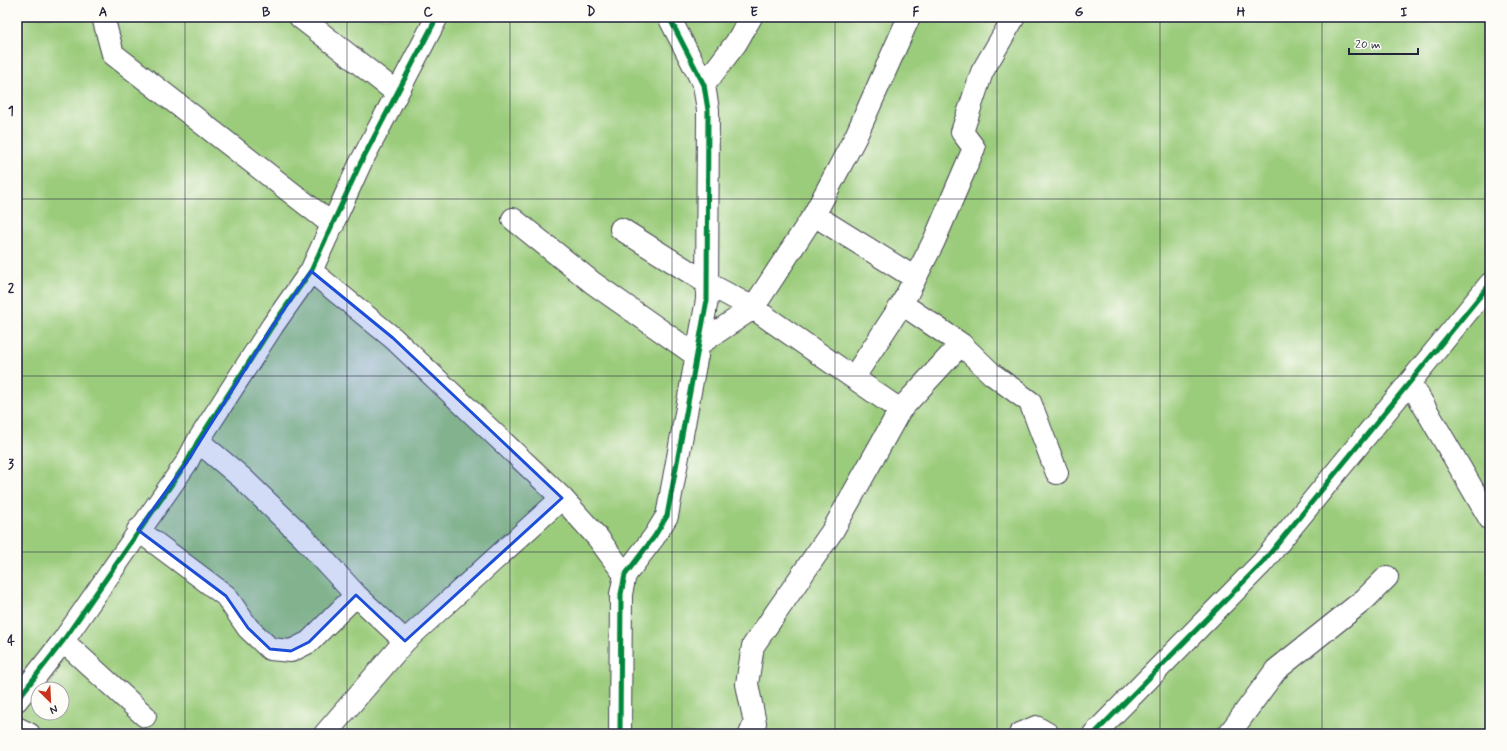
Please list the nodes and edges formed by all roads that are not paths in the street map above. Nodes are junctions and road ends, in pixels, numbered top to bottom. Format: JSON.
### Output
{"nodes":[{"id":1,"x":103,"y":17,"type":"edge"},
{"id":2,"x":300,"y":17,"type":"edge"},
{"id":3,"x":437,"y":17,"type":"edge"},
{"id":4,"x":669,"y":17,"type":"edge"},
{"id":5,"x":751,"y":17,"type":"edge"},
{"id":6,"x":909,"y":17,"type":"edge"},
{"id":7,"x":1014,"y":17,"type":"edge"},
{"id":8,"x":704,"y":85,"type":"junction"},
{"id":9,"x":396,"y":92,"type":"junction"},
{"id":10,"x":814,"y":215,"type":"junction"},
{"id":11,"x":513,"y":219,"type":"dead end"},
{"id":12,"x":333,"y":225,"type":"junction"},
{"id":13,"x":621,"y":229,"type":"dead end"},
{"id":14,"x":311,"y":271,"type":"junction"},
{"id":15,"x":915,"y":278,"type":"junction"},
{"id":16,"x":707,"y":283,"type":"junction"},
{"id":17,"x":1490,"y":284,"type":"edge"},
{"id":18,"x":902,"y":304,"type":"junction"},
{"id":19,"x":753,"y":308,"type":"junction"},
{"id":20,"x":961,"y":344,"type":"junction"},
{"id":21,"x":698,"y":350,"type":"junction"},
{"id":22,"x":854,"y":377,"type":"junction"},
{"id":23,"x":1410,"y":382,"type":"junction"},
{"id":24,"x":900,"y":410,"type":"junction"},
{"id":25,"x":198,"y":441,"type":"junction"},
{"id":26,"x":1057,"y":473,"type":"dead end"},
{"id":27,"x":562,"y":498,"type":"junction"},
{"id":28,"x":1490,"y":519,"type":"edge"},
{"id":29,"x":138,"y":530,"type":"junction"},
{"id":30,"x":625,"y":575,"type":"junction"},
{"id":31,"x":1387,"y":577,"type":"dead end"},
{"id":32,"x":356,"y":595,"type":"junction"},
{"id":33,"x":63,"y":641,"type":"junction"},
{"id":34,"x":405,"y":641,"type":"junction"},
{"id":35,"x":17,"y":700,"type":"edge"},
{"id":36,"x":145,"y":716,"type":"dead end"},
{"id":37,"x":17,"y":728,"type":"edge"},
{"id":38,"x":29,"y":734,"type":"edge"},
{"id":39,"x":326,"y":734,"type":"edge"},
{"id":40,"x":620,"y":734,"type":"edge"},
{"id":41,"x":750,"y":734,"type":"edge"},
{"id":42,"x":1020,"y":734,"type":"edge"},
{"id":43,"x":1048,"y":734,"type":"edge"},
{"id":44,"x":1094,"y":734,"type":"edge"},
{"id":45,"x":1229,"y":734,"type":"edge"}],
"edges":[{"from":1,"to":12,"type":"street"},
{"from":2,"to":9,"type":"street"},
{"from":3,"to":9,"type":"street"},
{"from":4,"to":8,"type":"street"},
{"from":5,"to":8,"type":"street"},
{"from":6,"to":10,"type":"street"},
{"from":7,"to":15,"type":"street"},
{"from":8,"to":16,"type":"street"},
{"from":9,"to":12,"type":"street"},
{"from":10,"to":15,"type":"street"},
{"from":10,"to":19,"type":"street"},
{"from":11,"to":21,"type":"street"},
{"from":12,"to":14,"type":"street"},
{"from":13,"to":16,"type":"street"},
{"from":14,"to":25,"type":"street"},
{"from":14,"to":27,"type":"street"},
{"from":15,"to":18,"type":"street"},
{"from":16,"to":19,"type":"street"},
{"from":16,"to":21,"type":"street"},
{"from":17,"to":23,"type":"street"},
{"from":18,"to":20,"type":"street"},
{"from":18,"to":22,"type":"street"},
{"from":19,"to":21,"type":"street"},
{"from":19,"to":22,"type":"street"},
{"from":20,"to":24,"type":"street"},
{"from":20,"to":26,"type":"street"},
{"from":21,"to":30,"type":"street"},
{"from":22,"to":24,"type":"street"},
{"from":23,"to":28,"type":"street"},
{"from":23,"to":44,"type":"street"},
{"from":24,"to":41,"type":"street"},
{"from":25,"to":29,"type":"street"},
{"from":25,"to":32,"type":"street"},
{"from":27,"to":30,"type":"street"},
{"from":27,"to":34,"type":"street"},
{"from":29,"to":32,"type":"street"},
{"from":29,"to":33,"type":"street"},
{"from":30,"to":40,"type":"street"},
{"from":31,"to":45,"type":"street"},
{"from":32,"to":34,"type":"street"},
{"from":33,"to":35,"type":"street"},
{"from":33,"to":36,"type":"street"},
{"from":34,"to":39,"type":"street"},
{"from":37,"to":38,"type":"street"},
{"from":42,"to":43,"type":"street"}]}
